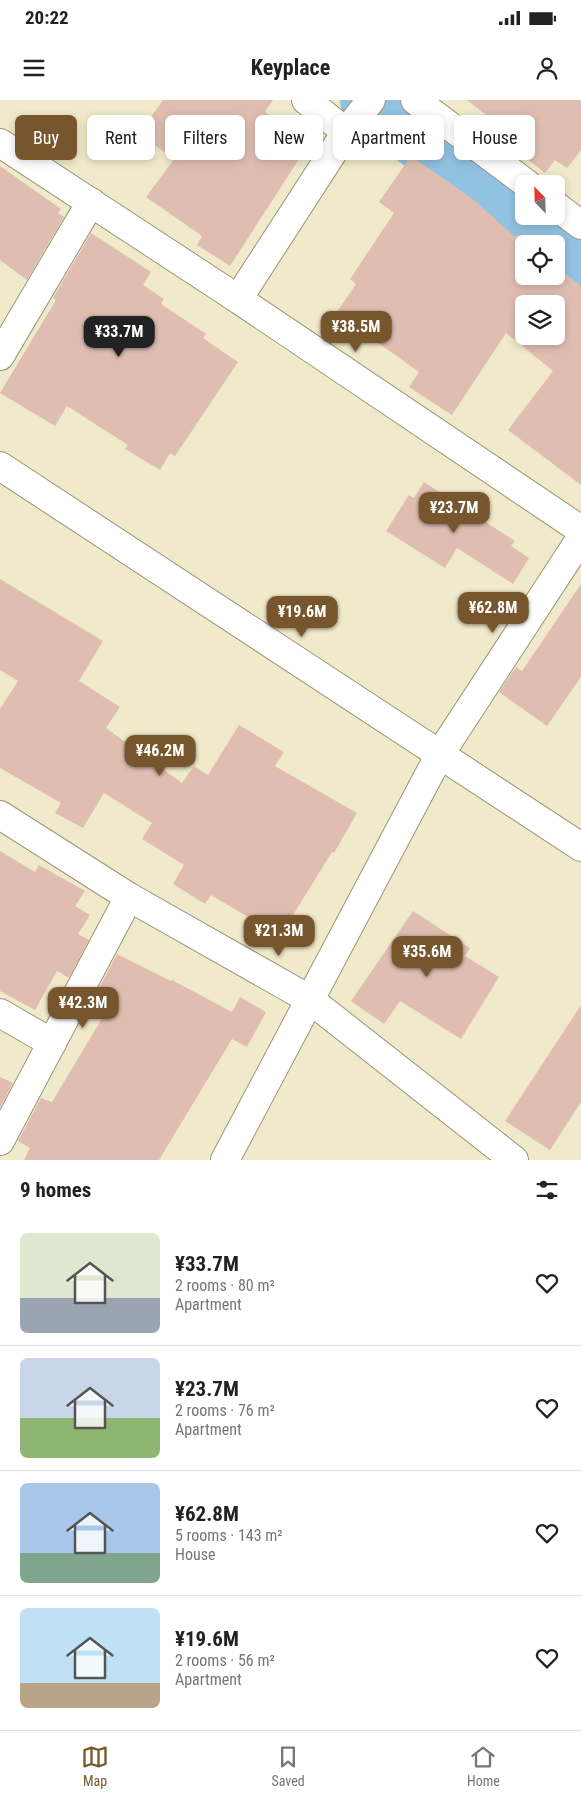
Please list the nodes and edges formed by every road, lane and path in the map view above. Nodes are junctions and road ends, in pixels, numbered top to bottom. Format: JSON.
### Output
{"nodes":[{"id":1,"x":306,"y":100,"type":"edge"},
{"id":2,"x":371,"y":100,"type":"edge"},
{"id":3,"x":415,"y":100,"type":"edge"},
{"id":4,"x":359,"y":115,"type":"edge"},
{"id":5,"x":333,"y":122,"type":"edge"},
{"id":6,"x":0,"y":143,"type":"edge"},
{"id":7,"x":333,"y":152,"type":"edge"},
{"id":8,"x":515,"y":175,"type":"edge"},
{"id":9,"x":90,"y":202,"type":"junction"},
{"id":10,"x":565,"y":212,"type":"edge"},
{"id":11,"x":581,"y":224,"type":"edge"},
{"id":12,"x":238,"y":299,"type":"junction"},
{"id":13,"x":0,"y":356,"type":"edge"},
{"id":14,"x":0,"y":466,"type":"edge"},
{"id":15,"x":581,"y":530,"type":"edge"},
{"id":16,"x":581,"y":538,"type":"edge"},
{"id":17,"x":440,"y":754,"type":"junction"},
{"id":18,"x":0,"y":815,"type":"edge"},
{"id":19,"x":581,"y":847,"type":"edge"},
{"id":20,"x":129,"y":897,"type":"junction"},
{"id":21,"x":309,"y":999,"type":"junction"},
{"id":22,"x":0,"y":1013,"type":"edge"},
{"id":23,"x":52,"y":1043,"type":"junction"},
{"id":24,"x":0,"y":1141,"type":"edge"},
{"id":25,"x":225,"y":1160,"type":"edge"},
{"id":26,"x":514,"y":1160,"type":"edge"}],
"edges":[{"from":1,"to":5,"type":"street"},
{"from":2,"to":4,"type":"street"},
{"from":3,"to":8,"type":"street"},
{"from":6,"to":9,"type":"street"},
{"from":7,"to":12,"type":"street"},
{"from":9,"to":12,"type":"street"},
{"from":9,"to":13,"type":"street"},
{"from":10,"to":11,"type":"street"},
{"from":12,"to":15,"type":"street"},
{"from":14,"to":17,"type":"street"},
{"from":16,"to":17,"type":"street"},
{"from":17,"to":19,"type":"street"},
{"from":17,"to":21,"type":"street"},
{"from":18,"to":20,"type":"street"},
{"from":20,"to":21,"type":"street"},
{"from":20,"to":23,"type":"street"},
{"from":21,"to":25,"type":"street"},
{"from":21,"to":26,"type":"street"},
{"from":22,"to":23,"type":"street"},
{"from":23,"to":24,"type":"street"}]}
